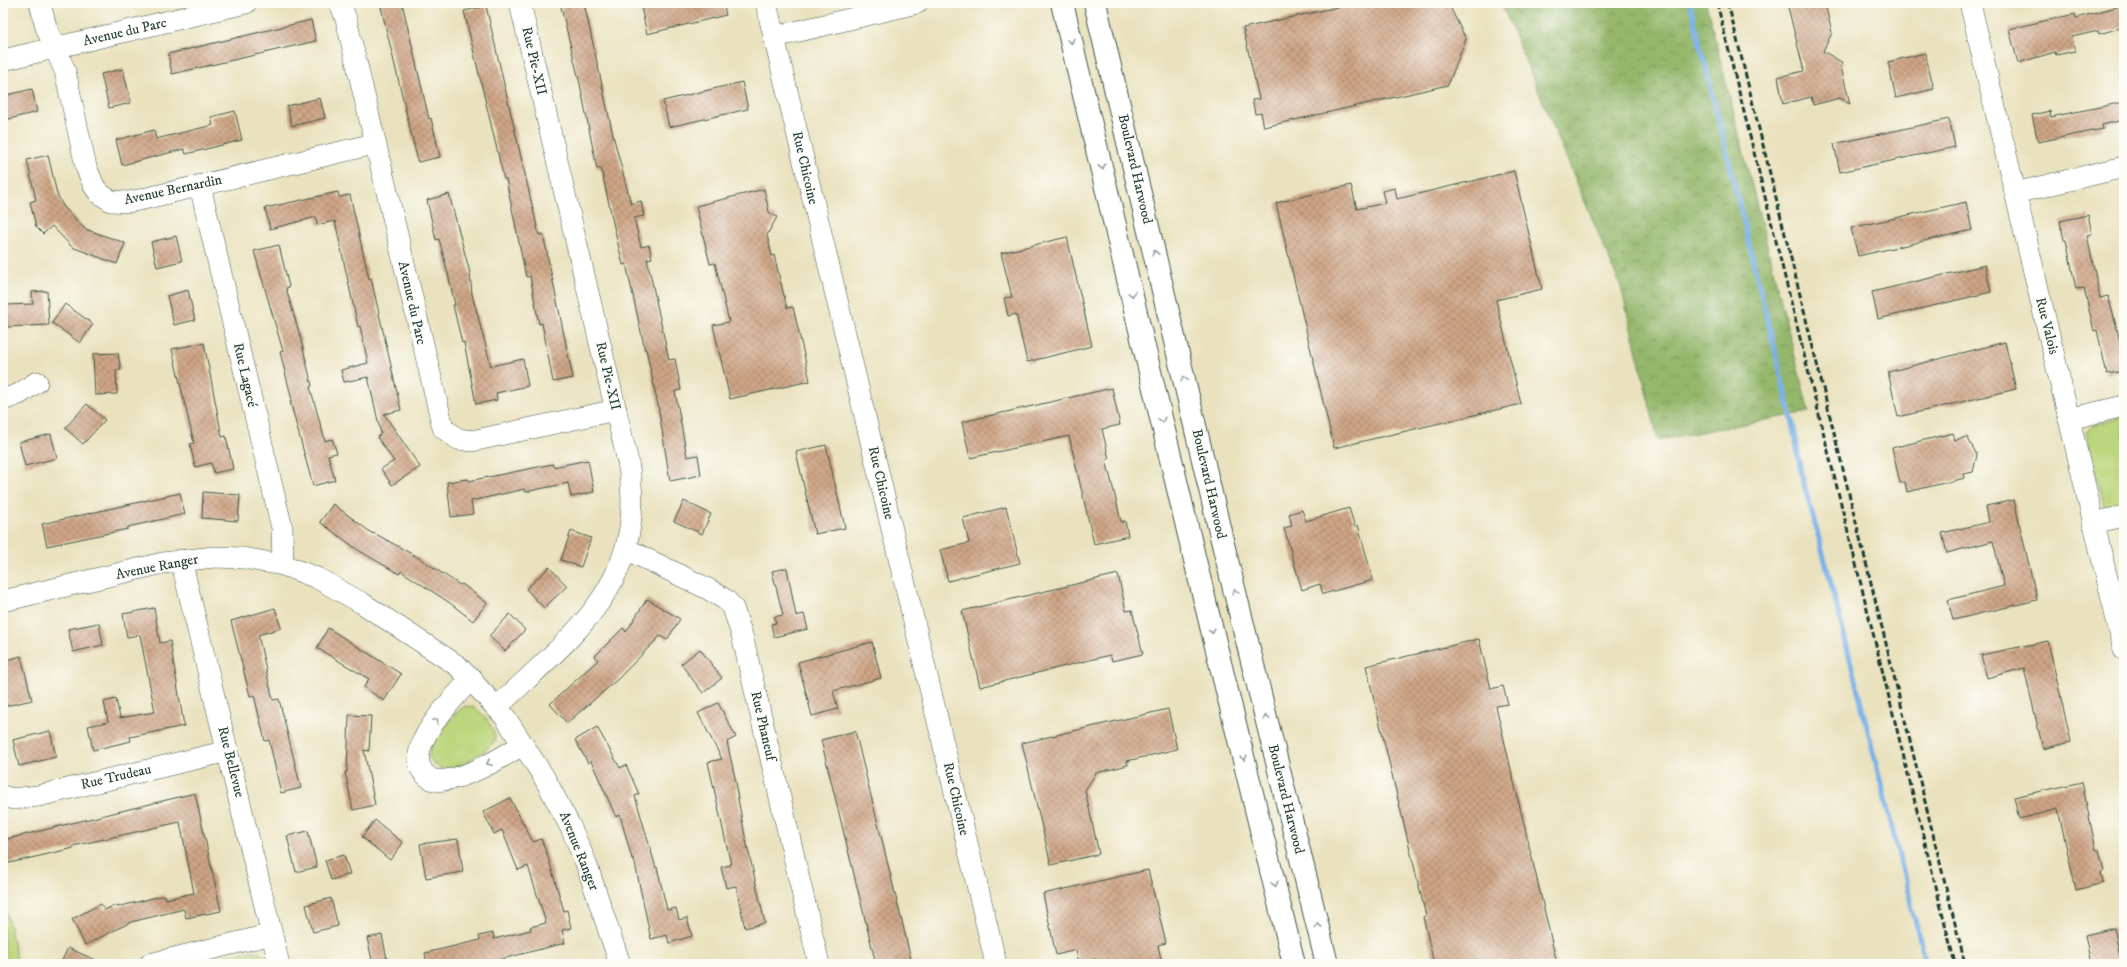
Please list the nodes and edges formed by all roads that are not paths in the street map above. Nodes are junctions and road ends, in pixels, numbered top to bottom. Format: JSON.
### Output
{"nodes":[{"id":1,"x":40,"y":3,"type":"edge"},
{"id":2,"x":246,"y":3,"type":"edge"},
{"id":3,"x":340,"y":3,"type":"edge"},
{"id":4,"x":520,"y":3,"type":"edge"},
{"id":5,"x":766,"y":3,"type":"edge"},
{"id":6,"x":917,"y":3,"type":"edge"},
{"id":7,"x":1062,"y":3,"type":"edge"},
{"id":8,"x":1095,"y":3,"type":"edge"},
{"id":9,"x":1970,"y":3,"type":"edge"},
{"id":10,"x":774,"y":37,"type":"junction"},
{"id":11,"x":55,"y":48,"type":"junction"},
{"id":12,"x":3,"y":60,"type":"edge"},
{"id":13,"x":374,"y":144,"type":"junction"},
{"id":14,"x":2124,"y":167,"type":"edge"},
{"id":15,"x":200,"y":186,"type":"junction"},
{"id":16,"x":2014,"y":193,"type":"junction"},
{"id":17,"x":37,"y":382,"type":"dead end"},
{"id":18,"x":3,"y":400,"type":"edge"},
{"id":19,"x":2124,"y":406,"type":"edge"},
{"id":20,"x":616,"y":410,"type":"junction"},
{"id":21,"x":2069,"y":419,"type":"junction"},
{"id":22,"x":2124,"y":516,"type":"edge"},
{"id":23,"x":2094,"y":523,"type":"junction"},
{"id":24,"x":626,"y":549,"type":"junction"},
{"id":25,"x":181,"y":560,"type":"junction"},
{"id":26,"x":283,"y":565,"type":"junction"},
{"id":27,"x":3,"y":601,"type":"edge"},
{"id":28,"x":2124,"y":650,"type":"edge"},
{"id":29,"x":472,"y":678,"type":"junction"},
{"id":30,"x":497,"y":707,"type":"junction"},
{"id":31,"x":523,"y":744,"type":"junction"},
{"id":32,"x":228,"y":751,"type":"junction"},
{"id":33,"x":3,"y":796,"type":"edge"},
{"id":34,"x":272,"y":934,"type":"junction"},
{"id":35,"x":150,"y":964,"type":"edge"},
{"id":36,"x":279,"y":964,"type":"edge"},
{"id":37,"x":620,"y":964,"type":"edge"},
{"id":38,"x":818,"y":964,"type":"edge"},
{"id":39,"x":996,"y":964,"type":"edge"},
{"id":40,"x":1294,"y":964,"type":"edge"},
{"id":41,"x":1327,"y":964,"type":"edge"}],
"edges":[{"from":1,"to":11,"type":"street","name":"Avenue Bernardin"},
{"from":2,"to":11,"type":"street","name":"Avenue du Parc"},
{"from":3,"to":13,"type":"street","name":"Avenue du Parc"},
{"from":4,"to":20,"type":"street","name":"Rue Pie-XII"},
{"from":5,"to":10,"type":"street","name":"Rue Chicoine"},
{"from":6,"to":10,"type":"street"},
{"from":7,"to":40,"type":"highway","one_way":true},
{"from":41,"to":8,"type":"highway","name":"Boulevard Harwood","one_way":true},
{"from":9,"to":16,"type":"street","name":"Rue Valois"},
{"from":10,"to":39,"type":"street","name":"Rue Chicoine"},
{"from":11,"to":12,"type":"street","name":"Avenue du Parc"},
{"from":11,"to":15,"type":"street","name":"Avenue Bernardin"},
{"from":13,"to":15,"type":"street","name":"Avenue Bernardin"},
{"from":13,"to":20,"type":"street","name":"Avenue du Parc"},
{"from":14,"to":16,"type":"street"},
{"from":15,"to":26,"type":"street","name":"Rue Lagacé"},
{"from":16,"to":21,"type":"street","name":"Rue Valois"},
{"from":17,"to":18,"type":"street"},
{"from":19,"to":21,"type":"street"},
{"from":20,"to":24,"type":"street","name":"Rue Pie-XII"},
{"from":21,"to":23,"type":"street","name":"Rue Valois"},
{"from":22,"to":23,"type":"street"},
{"from":23,"to":28,"type":"street","name":"Rue Valois"},
{"from":24,"to":30,"type":"street","name":"Rue Pie-XII"},
{"from":24,"to":38,"type":"street","name":"Rue Phaneuf"},
{"from":25,"to":26,"type":"street","name":"Avenue Ranger"},
{"from":25,"to":27,"type":"street","name":"Avenue Ranger"},
{"from":25,"to":32,"type":"street","name":"Rue Bellevue"},
{"from":26,"to":29,"type":"street","name":"Avenue Ranger"},
{"from":29,"to":30,"type":"street","name":"Avenue Ranger"},
{"from":31,"to":29,"type":"street","one_way":true},
{"from":30,"to":31,"type":"street","name":"Avenue Ranger"},
{"from":31,"to":37,"type":"street","name":"Avenue Ranger"},
{"from":32,"to":33,"type":"street","name":"Rue Trudeau"},
{"from":32,"to":34,"type":"street","name":"Rue Bellevue"},
{"from":34,"to":35,"type":"street"},
{"from":34,"to":36,"type":"street","name":"Rue Bellevue"}]}
